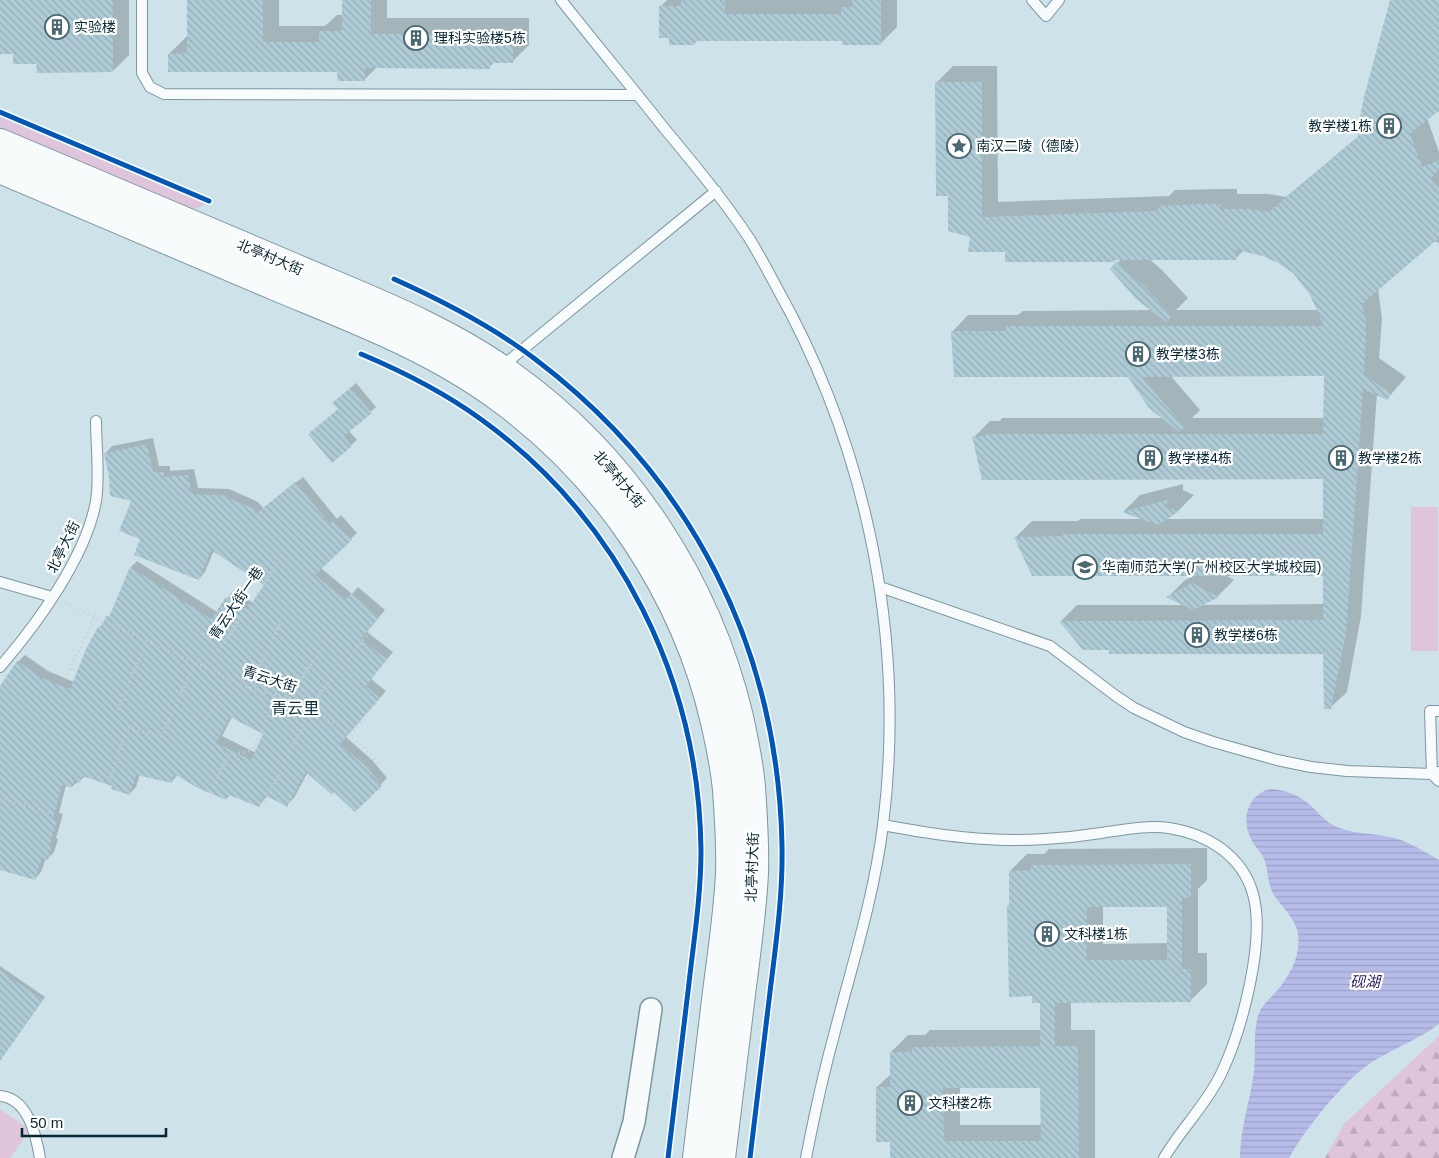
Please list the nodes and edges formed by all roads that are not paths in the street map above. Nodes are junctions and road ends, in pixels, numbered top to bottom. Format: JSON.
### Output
{"nodes":[{"id":1,"x":142,"y":0,"type":"edge"},
{"id":2,"x":560,"y":0,"type":"edge"},
{"id":3,"x":1032,"y":0,"type":"edge"},
{"id":4,"x":1059,"y":0,"type":"edge"},
{"id":5,"x":638,"y":95,"type":"junction"},
{"id":6,"x":0,"y":143,"type":"edge"},
{"id":7,"x":0,"y":169,"type":"edge"},
{"id":8,"x":716,"y":191,"type":"junction"},
{"id":9,"x":500,"y":368,"type":"junction"},
{"id":10,"x":96,"y":421,"type":"dead end"},
{"id":11,"x":0,"y":582,"type":"edge"},
{"id":12,"x":880,"y":587,"type":"junction"},
{"id":13,"x":52,"y":597,"type":"junction"},
{"id":14,"x":0,"y":667,"type":"edge"},
{"id":15,"x":1439,"y":711,"type":"edge"},
{"id":16,"x":1437,"y":776,"type":"edge"},
{"id":17,"x":883,"y":825,"type":"junction"},
{"id":18,"x":651,"y":1009,"type":"dead end"},
{"id":19,"x":0,"y":1096,"type":"edge"},
{"id":20,"x":40,"y":1158,"type":"edge"},
{"id":21,"x":623,"y":1158,"type":"edge"},
{"id":22,"x":697,"y":1158,"type":"edge"},
{"id":23,"x":721,"y":1158,"type":"edge"},
{"id":24,"x":806,"y":1158,"type":"edge"},
{"id":25,"x":1164,"y":1158,"type":"edge"}],
"edges":[{"from":1,"to":5,"type":"lane"},
{"from":2,"to":5,"type":"lane"},
{"from":3,"to":4,"type":"lane"},
{"from":5,"to":8,"type":"lane"},
{"from":6,"to":9,"type":"main road","name":"北亭村大街"},
{"from":7,"to":22,"type":"main road","name":"北亭村大街"},
{"from":8,"to":9,"type":"lane"},
{"from":8,"to":12,"type":"lane"},
{"from":9,"to":23,"type":"main road","name":"北亭村大街"},
{"from":10,"to":13,"type":"lane","name":"北亭大街"},
{"from":11,"to":13,"type":"lane"},
{"from":12,"to":16,"type":"lane"},
{"from":12,"to":17,"type":"lane"},
{"from":13,"to":14,"type":"lane","name":"北亭大街"},
{"from":15,"to":16,"type":"lane"},
{"from":17,"to":24,"type":"lane"},
{"from":17,"to":25,"type":"lane"},
{"from":18,"to":21,"type":"street"},
{"from":19,"to":20,"type":"lane"}]}
